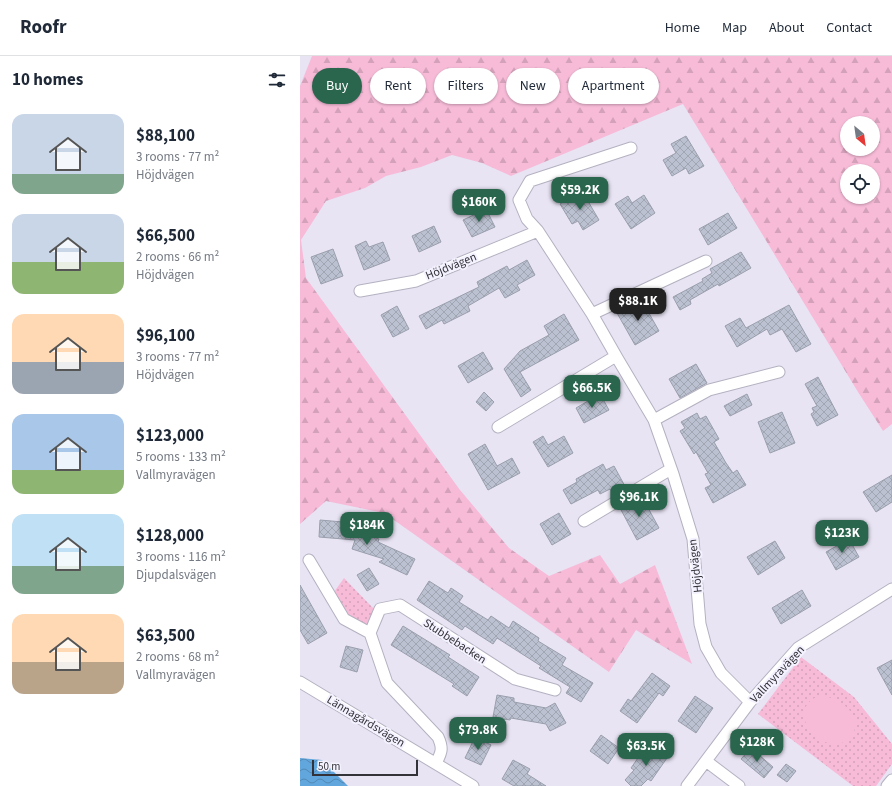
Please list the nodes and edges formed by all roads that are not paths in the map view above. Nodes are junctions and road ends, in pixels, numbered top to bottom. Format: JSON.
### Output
{"nodes":[{"id":1,"x":631,"y":148,"type":"dead end"},
{"id":2,"x":538,"y":230,"type":"junction"},
{"id":3,"x":706,"y":261,"type":"dead end"},
{"id":4,"x":360,"y":291,"type":"dead end"},
{"id":5,"x":592,"y":314,"type":"junction"},
{"id":6,"x":616,"y":356,"type":"junction"},
{"id":7,"x":779,"y":372,"type":"dead end"},
{"id":8,"x":654,"y":420,"type":"junction"},
{"id":9,"x":498,"y":427,"type":"dead end"},
{"id":10,"x":672,"y":469,"type":"junction"},
{"id":11,"x":584,"y":521,"type":"dead end"},
{"id":12,"x":309,"y":560,"type":"dead end"},
{"id":13,"x":892,"y":589,"type":"edge"},
{"id":14,"x":370,"y":633,"type":"junction"},
{"id":15,"x":300,"y":682,"type":"edge"},
{"id":16,"x":555,"y":690,"type":"dead end"},
{"id":17,"x":750,"y":702,"type":"junction"},
{"id":18,"x":436,"y":762,"type":"junction"},
{"id":19,"x":706,"y":762,"type":"junction"},
{"id":20,"x":892,"y":780,"type":"edge"},
{"id":21,"x":473,"y":786,"type":"edge"},
{"id":22,"x":687,"y":786,"type":"edge"},
{"id":23,"x":739,"y":786,"type":"edge"},
{"id":24,"x":887,"y":786,"type":"edge"}],
"edges":[{"from":1,"to":2,"type":"street","name":"Höjdvägen"},
{"from":2,"to":4,"type":"street","name":"Höjdvägen"},
{"from":2,"to":5,"type":"street","name":"Höjdvägen"},
{"from":3,"to":5,"type":"street"},
{"from":5,"to":6,"type":"street","name":"Höjdvägen"},
{"from":6,"to":8,"type":"street","name":"Höjdvägen"},
{"from":6,"to":9,"type":"street"},
{"from":7,"to":8,"type":"street"},
{"from":8,"to":10,"type":"street","name":"Höjdvägen"},
{"from":10,"to":11,"type":"street"},
{"from":10,"to":17,"type":"street","name":"Höjdvägen"},
{"from":12,"to":14,"type":"street"},
{"from":13,"to":17,"type":"street","name":"Vallmyravägen"},
{"from":14,"to":16,"type":"street","name":"Stubbebacken"},
{"from":14,"to":18,"type":"street"},
{"from":15,"to":18,"type":"street","name":"Lännagårdsvägen"},
{"from":17,"to":19,"type":"street","name":"Vallmyravägen"},
{"from":18,"to":21,"type":"street","name":"Lännagårdsvägen"},
{"from":19,"to":22,"type":"street","name":"Vallmyravägen"},
{"from":19,"to":23,"type":"street"},
{"from":20,"to":24,"type":"street"}]}
